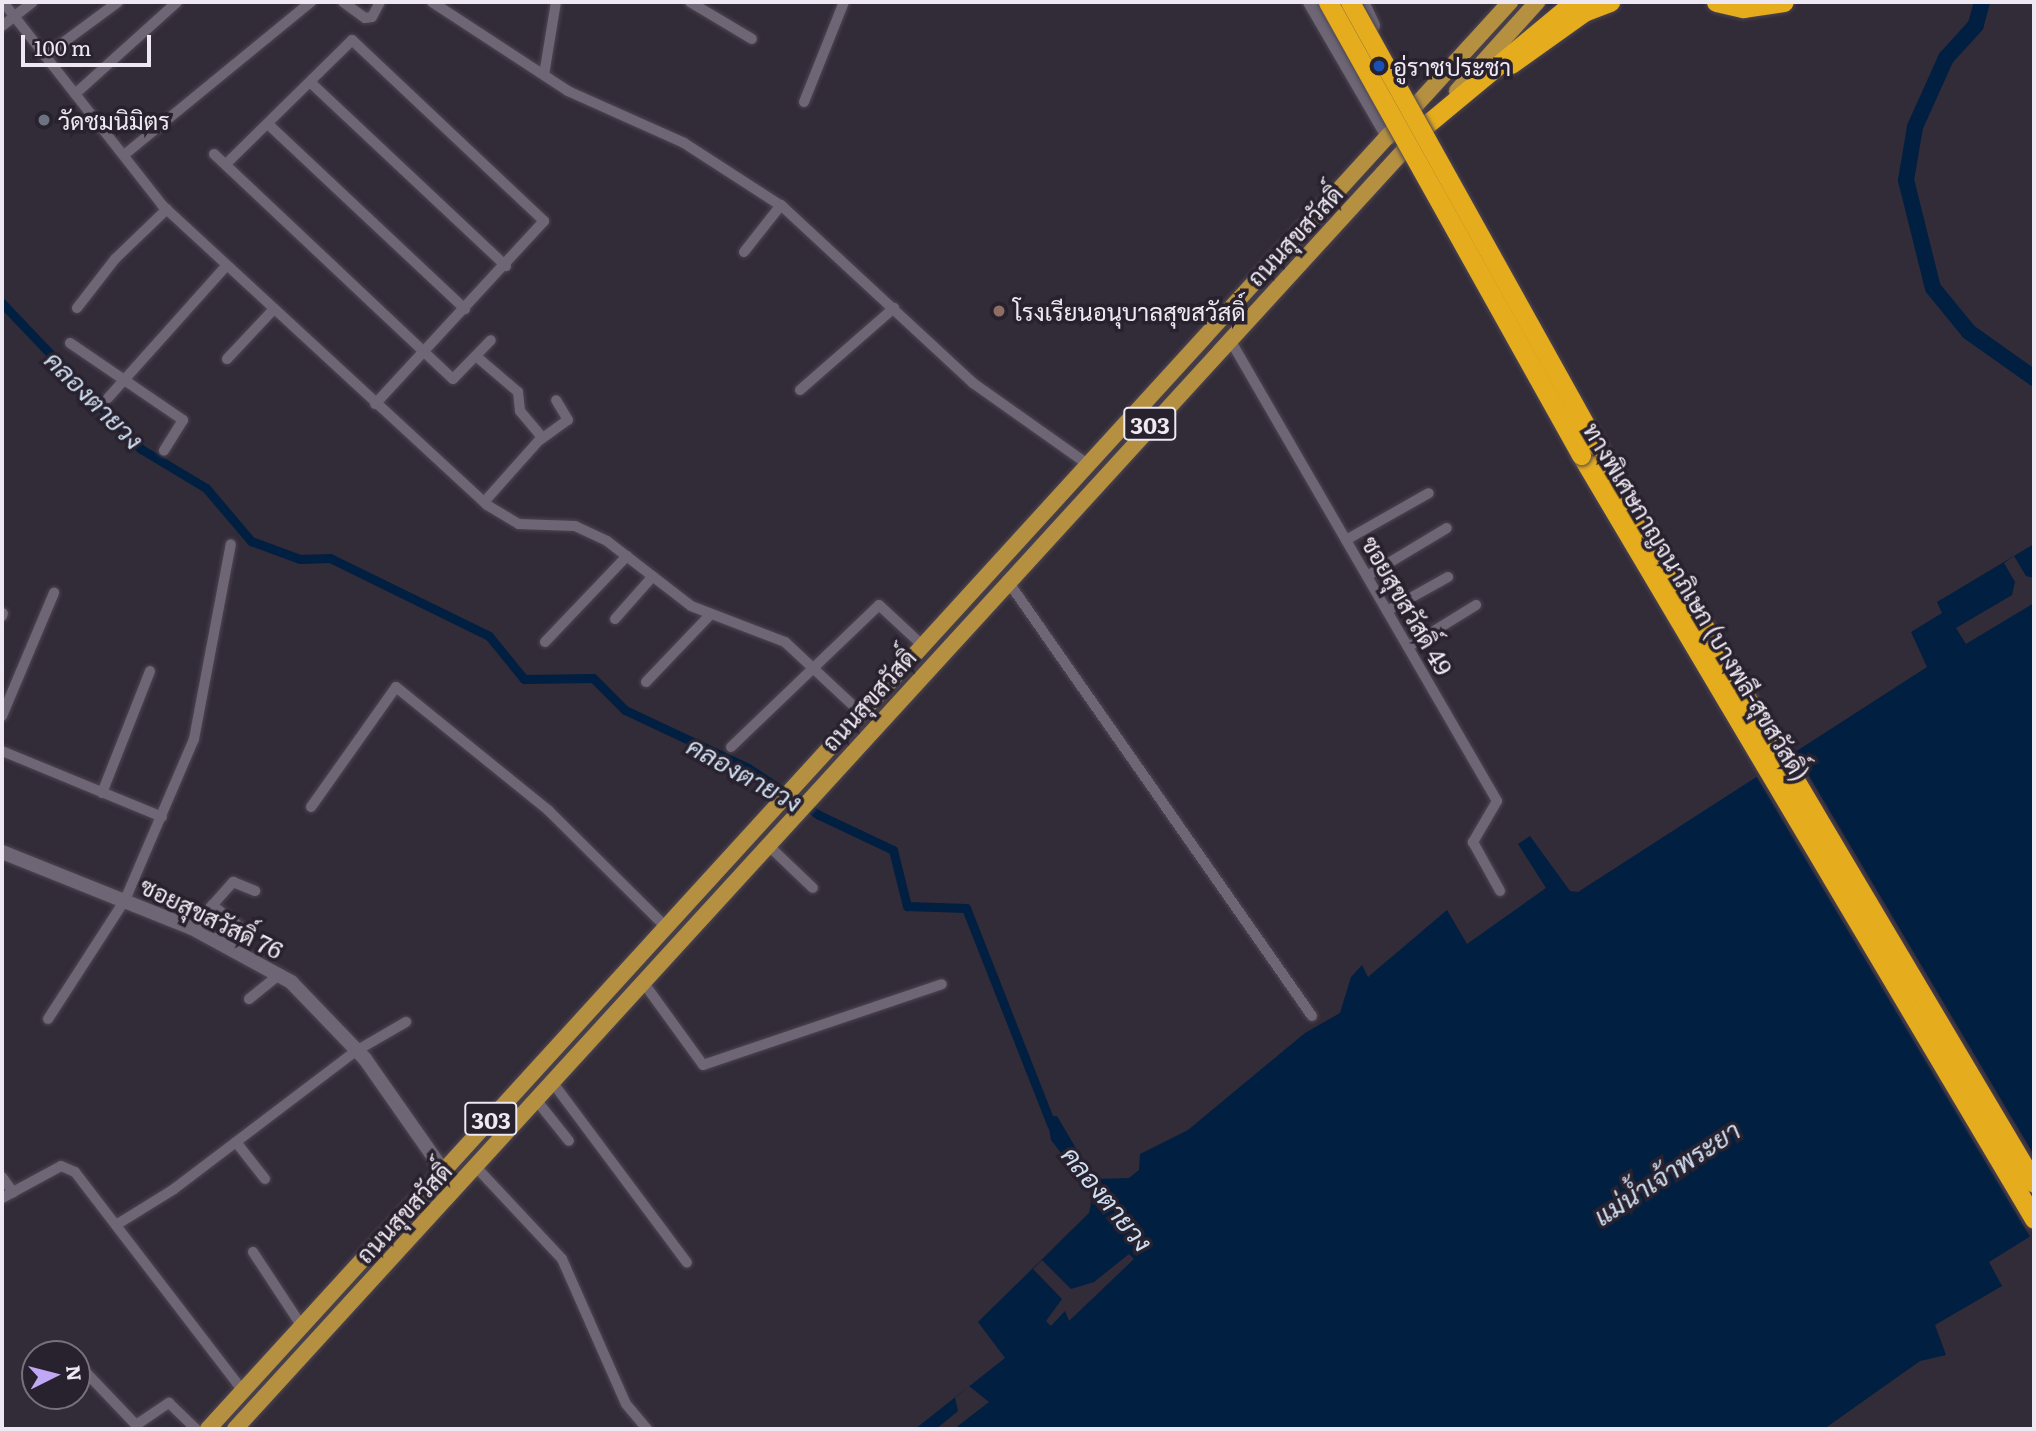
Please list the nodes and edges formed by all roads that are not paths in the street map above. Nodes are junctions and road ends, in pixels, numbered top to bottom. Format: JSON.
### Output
{"nodes":[{"id":1,"x":3,"y":2,"type":"edge"},
{"id":2,"x":33,"y":2,"type":"edge"},
{"id":3,"x":118,"y":2,"type":"edge"},
{"id":4,"x":177,"y":2,"type":"edge"},
{"id":5,"x":311,"y":2,"type":"edge"},
{"id":6,"x":343,"y":2,"type":"edge"},
{"id":7,"x":380,"y":2,"type":"edge"},
{"id":8,"x":432,"y":2,"type":"edge"},
{"id":9,"x":556,"y":2,"type":"edge"},
{"id":10,"x":690,"y":2,"type":"edge"},
{"id":11,"x":844,"y":2,"type":"edge"},
{"id":12,"x":1310,"y":2,"type":"edge"},
{"id":13,"x":1328,"y":2,"type":"edge"},
{"id":14,"x":1350,"y":2,"type":"edge"},
{"id":15,"x":1362,"y":2,"type":"edge"},
{"id":16,"x":1510,"y":2,"type":"edge"},
{"id":17,"x":1538,"y":2,"type":"edge"},
{"id":18,"x":1574,"y":2,"type":"edge"},
{"id":19,"x":1610,"y":2,"type":"edge"},
{"id":20,"x":1716,"y":2,"type":"edge"},
{"id":21,"x":1784,"y":2,"type":"edge"},
{"id":22,"x":14,"y":17,"type":"junction"},
{"id":23,"x":2,"y":26,"type":"edge"},
{"id":24,"x":752,"y":39,"type":"dead end"},
{"id":25,"x":45,"y":56,"type":"junction"},
{"id":26,"x":544,"y":75,"type":"junction"},
{"id":27,"x":310,"y":82,"type":"junction"},
{"id":28,"x":75,"y":94,"type":"junction"},
{"id":29,"x":804,"y":102,"type":"dead end"},
{"id":30,"x":1459,"y":102,"type":"junction"},
{"id":31,"x":1421,"y":116,"type":"junction"},
{"id":32,"x":269,"y":125,"type":"junction"},
{"id":33,"x":1389,"y":138,"type":"junction"},
{"id":34,"x":214,"y":154,"type":"dead end"},
{"id":35,"x":124,"y":155,"type":"junction"},
{"id":36,"x":226,"y":164,"type":"junction"},
{"id":37,"x":781,"y":205,"type":"junction"},
{"id":38,"x":167,"y":209,"type":"junction"},
{"id":39,"x":744,"y":252,"type":"dead end"},
{"id":40,"x":227,"y":265,"type":"junction"},
{"id":41,"x":506,"y":265,"type":"junction"},
{"id":42,"x":894,"y":307,"type":"junction"},
{"id":43,"x":77,"y":308,"type":"dead end"},
{"id":44,"x":274,"y":309,"type":"junction"},
{"id":45,"x":465,"y":309,"type":"junction"},
{"id":46,"x":1229,"y":338,"type":"junction"},
{"id":47,"x":491,"y":340,"type":"dead end"},
{"id":48,"x":70,"y":343,"type":"dead end"},
{"id":49,"x":426,"y":352,"type":"junction"},
{"id":50,"x":477,"y":357,"type":"junction"},
{"id":51,"x":227,"y":359,"type":"dead end"},
{"id":52,"x":124,"y":380,"type":"junction"},
{"id":53,"x":800,"y":390,"type":"dead end"},
{"id":54,"x":108,"y":398,"type":"dead end"},
{"id":55,"x":556,"y":400,"type":"dead end"},
{"id":56,"x":375,"y":404,"type":"junction"},
{"id":57,"x":540,"y":440,"type":"junction"},
{"id":58,"x":164,"y":450,"type":"dead end"},
{"id":59,"x":1086,"y":463,"type":"junction"},
{"id":60,"x":1429,"y":493,"type":"dead end"},
{"id":61,"x":484,"y":502,"type":"junction"},
{"id":62,"x":1447,"y":527,"type":"dead end"},
{"id":63,"x":1346,"y":540,"type":"junction"},
{"id":64,"x":231,"y":544,"type":"dead end"},
{"id":65,"x":627,"y":556,"type":"junction"},
{"id":66,"x":653,"y":576,"type":"junction"},
{"id":67,"x":1367,"y":576,"type":"junction"},
{"id":68,"x":1448,"y":578,"type":"dead end"},
{"id":69,"x":1007,"y":580,"type":"junction"},
{"id":70,"x":54,"y":593,"type":"dead end"},
{"id":71,"x":1476,"y":605,"type":"dead end"},
{"id":72,"x":1387,"y":611,"type":"junction"},
{"id":73,"x":711,"y":614,"type":"junction"},
{"id":74,"x":615,"y":619,"type":"dead end"},
{"id":75,"x":545,"y":642,"type":"dead end"},
{"id":76,"x":920,"y":643,"type":"junction"},
{"id":77,"x":1408,"y":647,"type":"junction"},
{"id":78,"x":813,"y":667,"type":"junction"},
{"id":79,"x":150,"y":671,"type":"dead end"},
{"id":80,"x":646,"y":682,"type":"dead end"},
{"id":81,"x":859,"y":711,"type":"junction"},
{"id":82,"x":2,"y":716,"type":"edge"},
{"id":83,"x":875,"y":725,"type":"junction"},
{"id":84,"x":731,"y":747,"type":"dead end"},
{"id":85,"x":2,"y":751,"type":"edge"},
{"id":86,"x":102,"y":793,"type":"junction"},
{"id":87,"x":311,"y":807,"type":"dead end"},
{"id":88,"x":162,"y":817,"type":"junction"},
{"id":89,"x":768,"y":845,"type":"junction"},
{"id":90,"x":2,"y":852,"type":"edge"},
{"id":91,"x":813,"y":888,"type":"dead end"},
{"id":92,"x":255,"y":891,"type":"dead end"},
{"id":93,"x":1500,"y":891,"type":"dead end"},
{"id":94,"x":125,"y":900,"type":"junction"},
{"id":95,"x":212,"y":905,"type":"junction"},
{"id":96,"x":665,"y":926,"type":"junction"},
{"id":97,"x":192,"y":928,"type":"junction"},
{"id":98,"x":244,"y":930,"type":"dead end"},
{"id":99,"x":280,"y":974,"type":"junction"},
{"id":100,"x":643,"y":982,"type":"junction"},
{"id":101,"x":942,"y":984,"type":"dead end"},
{"id":102,"x":249,"y":999,"type":"dead end"},
{"id":103,"x":1312,"y":1016,"type":"dead end"},
{"id":104,"x":48,"y":1019,"type":"dead end"},
{"id":105,"x":406,"y":1022,"type":"dead end"},
{"id":106,"x":356,"y":1051,"type":"junction"},
{"id":107,"x":552,"y":1083,"type":"junction"},
{"id":108,"x":537,"y":1101,"type":"junction"},
{"id":109,"x":569,"y":1141,"type":"dead end"},
{"id":110,"x":236,"y":1142,"type":"junction"},
{"id":111,"x":476,"y":1167,"type":"junction"},
{"id":112,"x":444,"y":1172,"type":"junction"},
{"id":113,"x":2,"y":1177,"type":"edge"},
{"id":114,"x":265,"y":1179,"type":"dead end"},
{"id":115,"x":2034,"y":1183,"type":"edge"},
{"id":116,"x":13,"y":1192,"type":"junction"},
{"id":117,"x":2,"y":1198,"type":"edge"},
{"id":118,"x":2034,"y":1219,"type":"edge"},
{"id":119,"x":116,"y":1224,"type":"junction"},
{"id":120,"x":253,"y":1252,"type":"dead end"},
{"id":121,"x":687,"y":1262,"type":"dead end"},
{"id":122,"x":303,"y":1328,"type":"junction"},
{"id":123,"x":91,"y":1378,"type":"edge"},
{"id":124,"x":243,"y":1391,"type":"junction"},
{"id":125,"x":196,"y":1429,"type":"edge"},
{"id":126,"x":208,"y":1429,"type":"edge"},
{"id":127,"x":235,"y":1429,"type":"edge"},
{"id":128,"x":647,"y":1429,"type":"edge"}],
"edges":[{"from":1,"to":22,"type":"street"},
{"from":2,"to":22,"type":"street"},
{"from":3,"to":25,"type":"street"},
{"from":4,"to":28,"type":"street"},
{"from":5,"to":35,"type":"street"},
{"from":6,"to":7,"type":"street"},
{"from":8,"to":26,"type":"street"},
{"from":9,"to":26,"type":"street"},
{"from":10,"to":24,"type":"street"},
{"from":11,"to":29,"type":"street"},
{"from":12,"to":33,"type":"street"},
{"from":13,"to":118,"type":"highway","name":"ทางพิเศษกาญจนาภิเษก (บางพลี-สุขสวัสดิ์)","bridge":true},
{"from":14,"to":115,"type":"highway","name":"ทางพิเศษกาญจนาภิเษก (บางพลี-สุขสวัสดิ์)","bridge":true},
{"from":15,"to":31,"type":"street"},
{"from":16,"to":31,"type":"main road","name":"ถนนสุขสวัสดิ์","number":"303"},
{"from":17,"to":31,"type":"main road","name":"ถนนสุขสวัสดิ์","number":"303"},
{"from":18,"to":30,"type":"highway"},
{"from":19,"to":30,"type":"highway"},
{"from":20,"to":21,"type":"highway"},
{"from":22,"to":23,"type":"street"},
{"from":22,"to":25,"type":"street"},
{"from":25,"to":28,"type":"street"},
{"from":26,"to":37,"type":"street"},
{"from":27,"to":32,"type":"street"},
{"from":27,"to":41,"type":"street"},
{"from":27,"to":41,"type":"street"},
{"from":28,"to":35,"type":"street"},
{"from":30,"to":31,"type":"highway"},
{"from":31,"to":33,"type":"main road","name":"ถนนสุขสวัสดิ์","number":"303"},
{"from":31,"to":46,"type":"main road","name":"ถนนสุขสวัสดิ์","number":"303"},
{"from":32,"to":36,"type":"street"},
{"from":32,"to":45,"type":"street"},
{"from":33,"to":59,"type":"main road","name":"ถนนสุขสวัสดิ์","number":"303"},
{"from":34,"to":36,"type":"street"},
{"from":35,"to":38,"type":"street"},
{"from":36,"to":49,"type":"street"},
{"from":37,"to":39,"type":"street"},
{"from":37,"to":42,"type":"street"},
{"from":38,"to":40,"type":"street"},
{"from":38,"to":43,"type":"street"},
{"from":40,"to":44,"type":"street"},
{"from":40,"to":52,"type":"street"},
{"from":41,"to":45,"type":"street"},
{"from":42,"to":53,"type":"street"},
{"from":42,"to":59,"type":"street"},
{"from":44,"to":51,"type":"street"},
{"from":44,"to":56,"type":"street"},
{"from":45,"to":49,"type":"street"},
{"from":46,"to":63,"type":"street","name":"ซอยสุขสวัสดิ์ 49"},
{"from":46,"to":69,"type":"main road","name":"ถนนสุขสวัสดิ์","number":"303"},
{"from":47,"to":50,"type":"street"},
{"from":48,"to":52,"type":"street"},
{"from":49,"to":50,"type":"street"},
{"from":49,"to":56,"type":"street"},
{"from":50,"to":57,"type":"street"},
{"from":52,"to":54,"type":"street"},
{"from":52,"to":58,"type":"street"},
{"from":55,"to":57,"type":"street"},
{"from":56,"to":61,"type":"street"},
{"from":57,"to":61,"type":"street"},
{"from":59,"to":76,"type":"main road","name":"ถนนสุขสวัสดิ์","number":"303"},
{"from":60,"to":63,"type":"street"},
{"from":61,"to":65,"type":"street"},
{"from":62,"to":67,"type":"street"},
{"from":63,"to":67,"type":"street","name":"ซอยสุขสวัสดิ์ 49"},
{"from":64,"to":88,"type":"street"},
{"from":65,"to":66,"type":"street"},
{"from":65,"to":75,"type":"street"},
{"from":66,"to":73,"type":"street"},
{"from":66,"to":74,"type":"street"},
{"from":67,"to":72,"type":"street","name":"ซอยสุขสวัสดิ์ 49"},
{"from":68,"to":72,"type":"street"},
{"from":69,"to":83,"type":"main road","name":"ถนนสุขสวัสดิ์","number":"303"},
{"from":69,"to":103,"type":"street"},
{"from":70,"to":82,"type":"street"},
{"from":71,"to":77,"type":"street"},
{"from":72,"to":77,"type":"street","name":"ซอยสุขสวัสดิ์ 49"},
{"from":73,"to":78,"type":"street"},
{"from":73,"to":80,"type":"street"},
{"from":76,"to":78,"type":"street"},
{"from":76,"to":81,"type":"main road","name":"ถนนสุขสวัสดิ์","number":"303"},
{"from":77,"to":93,"type":"street","name":"ซอยสุขสวัสดิ์ 49"},
{"from":78,"to":81,"type":"street"},
{"from":78,"to":84,"type":"street"},
{"from":79,"to":86,"type":"street"},
{"from":81,"to":83,"type":"main road"},
{"from":81,"to":96,"type":"main road","name":"ถนนสุขสวัสดิ์","number":"303"},
{"from":83,"to":89,"type":"main road","name":"ถนนสุขสวัสดิ์","number":"303"},
{"from":85,"to":86,"type":"street"},
{"from":86,"to":88,"type":"street"},
{"from":87,"to":96,"type":"street"},
{"from":88,"to":94,"type":"street"},
{"from":89,"to":91,"type":"street"},
{"from":89,"to":100,"type":"main road","name":"ถนนสุขสวัสดิ์","number":"303"},
{"from":90,"to":94,"type":"street","name":"ซอยสุขสวัสดิ์ 76"},
{"from":92,"to":95,"type":"street"},
{"from":94,"to":97,"type":"street","name":"ซอยสุขสวัสดิ์ 76"},
{"from":94,"to":104,"type":"street"},
{"from":95,"to":97,"type":"street"},
{"from":95,"to":98,"type":"street"},
{"from":96,"to":112,"type":"main road","name":"ถนนสุขสวัสดิ์","number":"303"},
{"from":97,"to":99,"type":"street","name":"ซอยสุขสวัสดิ์ 76"},
{"from":99,"to":102,"type":"street"},
{"from":99,"to":106,"type":"street","name":"ซอยสุขสวัสดิ์ 76"},
{"from":100,"to":101,"type":"street"},
{"from":100,"to":107,"type":"main road","name":"ถนนสุขสวัสดิ์","number":"303"},
{"from":105,"to":106,"type":"street"},
{"from":106,"to":110,"type":"street"},
{"from":106,"to":112,"type":"street","name":"ซอยสุขสวัสดิ์ 76"},
{"from":107,"to":108,"type":"main road","name":"ถนนสุขสวัสดิ์","number":"303"},
{"from":107,"to":121,"type":"street"},
{"from":108,"to":109,"type":"street"},
{"from":108,"to":111,"type":"main road","name":"ถนนสุขสวัสดิ์","number":"303"},
{"from":110,"to":114,"type":"street"},
{"from":110,"to":119,"type":"street"},
{"from":111,"to":127,"type":"main road","name":"ถนนสุขสวัสดิ์","number":"303"},
{"from":111,"to":128,"type":"street"},
{"from":112,"to":122,"type":"main road","name":"ถนนสุขสวัสดิ์","number":"303"},
{"from":113,"to":116,"type":"street"},
{"from":116,"to":117,"type":"street"},
{"from":116,"to":119,"type":"street"},
{"from":119,"to":124,"type":"street"},
{"from":120,"to":122,"type":"street"},
{"from":122,"to":124,"type":"main road","name":"ถนนสุขสวัสดิ์","number":"303"},
{"from":123,"to":125,"type":"street"},
{"from":124,"to":126,"type":"main road","name":"ถนนสุขสวัสดิ์","number":"303"}]}
